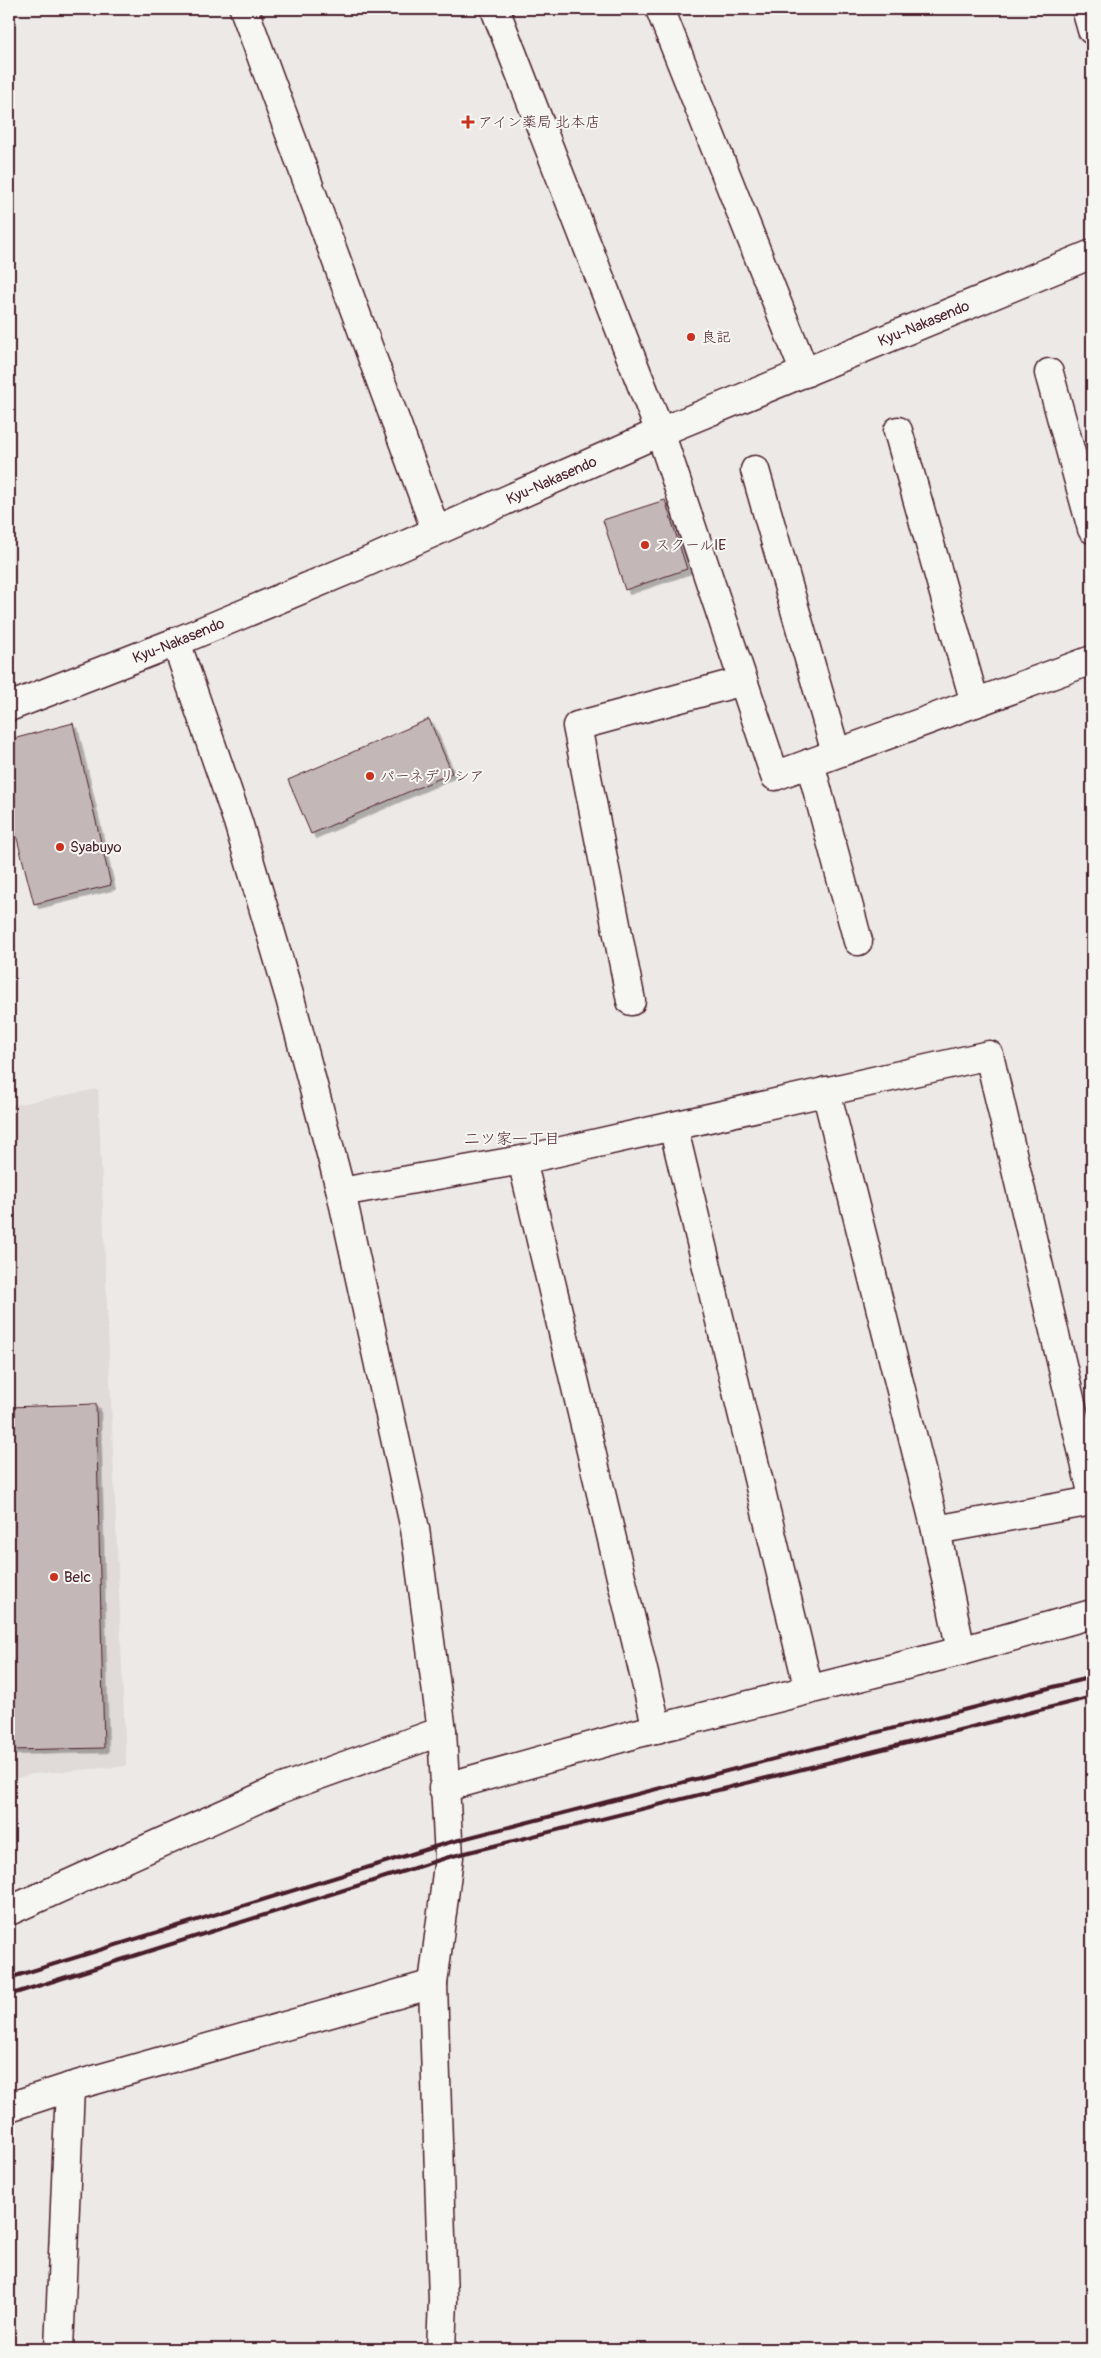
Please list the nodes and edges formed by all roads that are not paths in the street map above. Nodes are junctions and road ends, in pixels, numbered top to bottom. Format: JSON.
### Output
{"nodes":[{"id":1,"x":244,"y":9,"type":"edge"},
{"id":2,"x":495,"y":9,"type":"edge"},
{"id":3,"x":660,"y":9,"type":"edge"},
{"id":4,"x":1086,"y":9,"type":"edge"},
{"id":5,"x":1092,"y":30,"type":"edge"},
{"id":6,"x":1092,"y":254,"type":"edge"},
{"id":7,"x":805,"y":372,"type":"junction"},
{"id":8,"x":1048,"y":373,"type":"dead end"},
{"id":9,"x":898,"y":431,"type":"dead end"},
{"id":10,"x":660,"y":432,"type":"junction"},
{"id":11,"x":755,"y":470,"type":"dead end"},
{"id":12,"x":1092,"y":529,"type":"edge"},
{"id":13,"x":436,"y":531,"type":"junction"},
{"id":14,"x":176,"y":642,"type":"junction"},
{"id":15,"x":1092,"y":660,"type":"edge"},
{"id":16,"x":743,"y":680,"type":"junction"},
{"id":17,"x":975,"y":703,"type":"junction"},
{"id":18,"x":9,"y":707,"type":"edge"},
{"id":19,"x":836,"y":753,"type":"junction"},
{"id":20,"x":810,"y":763,"type":"junction"},
{"id":21,"x":858,"y":940,"type":"dead end"},
{"id":22,"x":631,"y":1001,"type":"dead end"},
{"id":23,"x":826,"y":1091,"type":"junction"},
{"id":24,"x":673,"y":1126,"type":"junction"},
{"id":25,"x":522,"y":1160,"type":"junction"},
{"id":26,"x":341,"y":1192,"type":"junction"},
{"id":27,"x":1092,"y":1492,"type":"edge"},
{"id":28,"x":1092,"y":1501,"type":"edge"},
{"id":29,"x":936,"y":1530,"type":"junction"},
{"id":30,"x":1092,"y":1614,"type":"edge"},
{"id":31,"x":961,"y":1651,"type":"junction"},
{"id":32,"x":809,"y":1690,"type":"junction"},
{"id":33,"x":657,"y":1729,"type":"junction"},
{"id":34,"x":442,"y":1732,"type":"junction"},
{"id":35,"x":443,"y":1788,"type":"junction"},
{"id":36,"x":9,"y":1911,"type":"edge"},
{"id":37,"x":433,"y":1984,"type":"junction"},
{"id":38,"x":70,"y":2087,"type":"junction"},
{"id":39,"x":9,"y":2107,"type":"edge"},
{"id":40,"x":59,"y":2349,"type":"edge"},
{"id":41,"x":440,"y":2349,"type":"edge"}],
"edges":[{"from":1,"to":13,"type":"street"},
{"from":2,"to":10,"type":"street"},
{"from":3,"to":7,"type":"street"},
{"from":4,"to":5,"type":"street"},
{"from":6,"to":7,"type":"street","name":"Kyu-Nakasendo"},
{"from":7,"to":10,"type":"street","name":"Kyu-Nakasendo"},
{"from":8,"to":12,"type":"street"},
{"from":9,"to":17,"type":"street"},
{"from":10,"to":13,"type":"street","name":"Kyu-Nakasendo"},
{"from":10,"to":16,"type":"street"},
{"from":11,"to":19,"type":"street"},
{"from":13,"to":14,"type":"street","name":"Kyu-Nakasendo"},
{"from":14,"to":18,"type":"street","name":"Kyu-Nakasendo"},
{"from":14,"to":26,"type":"street"},
{"from":15,"to":17,"type":"street"},
{"from":16,"to":20,"type":"street"},
{"from":16,"to":22,"type":"street"},
{"from":17,"to":19,"type":"street"},
{"from":19,"to":20,"type":"street"},
{"from":20,"to":21,"type":"street"},
{"from":23,"to":24,"type":"street"},
{"from":23,"to":27,"type":"street"},
{"from":23,"to":29,"type":"street"},
{"from":24,"to":25,"type":"street"},
{"from":24,"to":32,"type":"street"},
{"from":25,"to":26,"type":"street"},
{"from":25,"to":33,"type":"street"},
{"from":26,"to":34,"type":"street"},
{"from":28,"to":29,"type":"street"},
{"from":29,"to":31,"type":"street"},
{"from":30,"to":31,"type":"street"},
{"from":31,"to":32,"type":"street"},
{"from":32,"to":33,"type":"street"},
{"from":33,"to":35,"type":"street"},
{"from":34,"to":35,"type":"street"},
{"from":34,"to":36,"type":"street"},
{"from":35,"to":37,"type":"street"},
{"from":37,"to":38,"type":"street"},
{"from":37,"to":41,"type":"street"},
{"from":38,"to":39,"type":"street"},
{"from":38,"to":40,"type":"street"}]}
